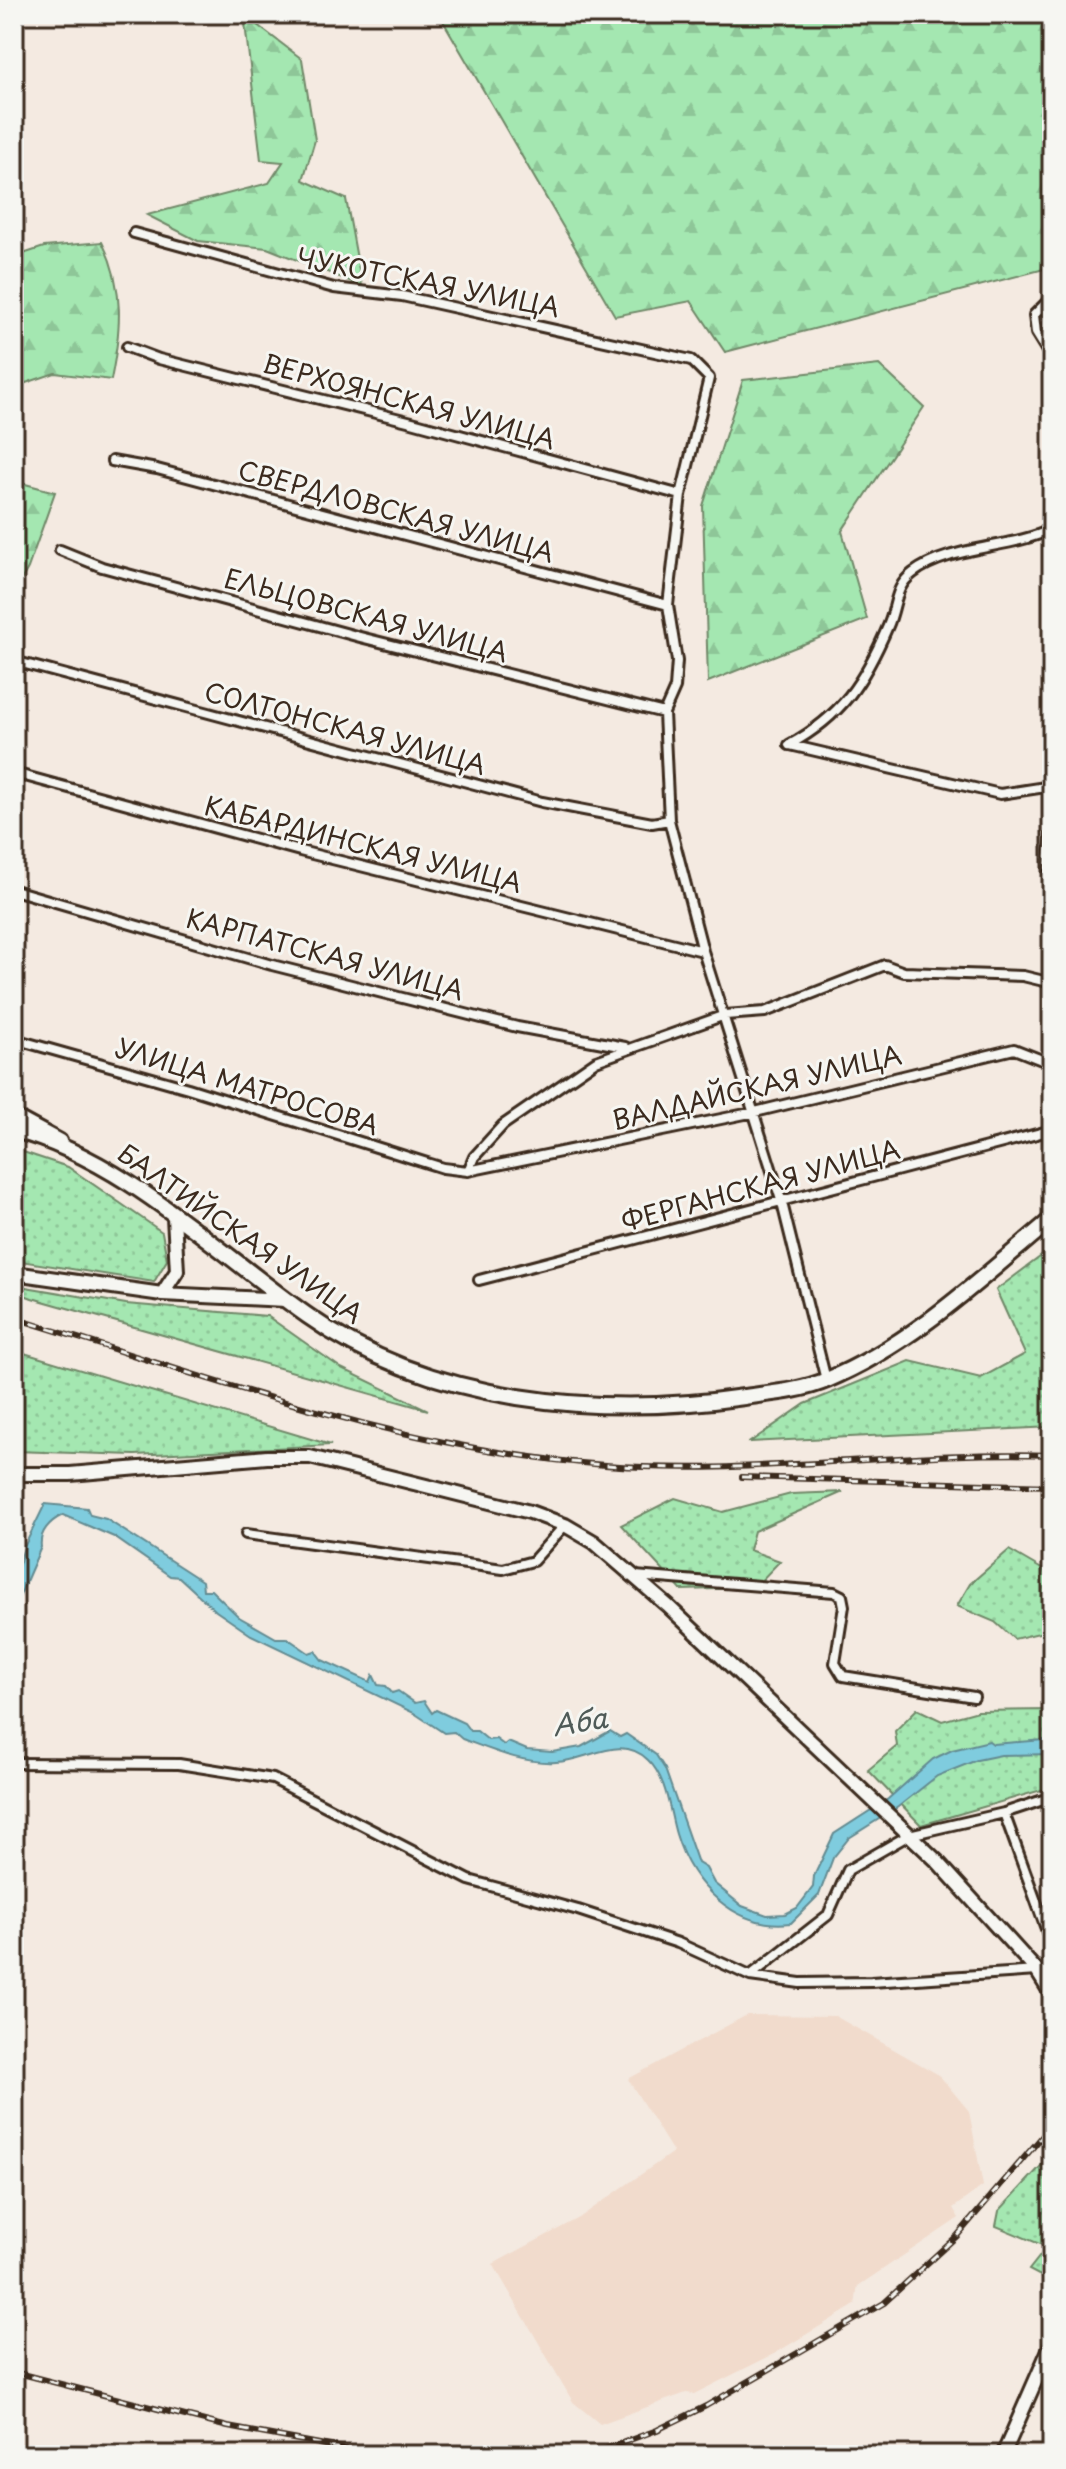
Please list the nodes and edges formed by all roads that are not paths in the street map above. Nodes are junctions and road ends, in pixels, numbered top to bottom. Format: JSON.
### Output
{"nodes":[{"id":1,"x":134,"y":233,"type":"dead end"},
{"id":2,"x":1052,"y":297,"type":"edge"},
{"id":3,"x":127,"y":347,"type":"dead end"},
{"id":4,"x":1052,"y":359,"type":"edge"},
{"id":5,"x":112,"y":461,"type":"dead end"},
{"id":6,"x":681,"y":495,"type":"junction"},
{"id":7,"x":1052,"y":529,"type":"edge"},
{"id":8,"x":60,"y":550,"type":"dead end"},
{"id":9,"x":668,"y":605,"type":"junction"},
{"id":10,"x":14,"y":661,"type":"edge"},
{"id":11,"x":664,"y":713,"type":"junction"},
{"id":12,"x":14,"y":773,"type":"edge"},
{"id":13,"x":1052,"y":786,"type":"edge"},
{"id":14,"x":1052,"y":810,"type":"edge"},
{"id":15,"x":669,"y":820,"type":"junction"},
{"id":16,"x":1052,"y":845,"type":"edge"},
{"id":17,"x":1052,"y":888,"type":"edge"},
{"id":18,"x":14,"y":890,"type":"edge"},
{"id":19,"x":703,"y":951,"type":"junction"},
{"id":20,"x":1052,"y":983,"type":"edge"},
{"id":21,"x":725,"y":1015,"type":"junction"},
{"id":22,"x":14,"y":1039,"type":"edge"},
{"id":23,"x":628,"y":1048,"type":"junction"},
{"id":24,"x":1052,"y":1064,"type":"edge"},
{"id":25,"x":755,"y":1112,"type":"junction"},
{"id":26,"x":14,"y":1116,"type":"edge"},
{"id":27,"x":14,"y":1130,"type":"edge"},
{"id":28,"x":1052,"y":1130,"type":"edge"},
{"id":29,"x":81,"y":1152,"type":"junction"},
{"id":30,"x":468,"y":1171,"type":"junction"},
{"id":31,"x":782,"y":1203,"type":"junction"},
{"id":32,"x":174,"y":1217,"type":"junction"},
{"id":33,"x":1052,"y":1219,"type":"edge"},
{"id":34,"x":14,"y":1273,"type":"edge"},
{"id":35,"x":479,"y":1280,"type":"dead end"},
{"id":36,"x":162,"y":1294,"type":"junction"},
{"id":37,"x":286,"y":1300,"type":"junction"},
{"id":38,"x":826,"y":1380,"type":"junction"},
{"id":39,"x":14,"y":1474,"type":"edge"},
{"id":40,"x":565,"y":1525,"type":"junction"},
{"id":41,"x":246,"y":1534,"type":"dead end"},
{"id":42,"x":634,"y":1576,"type":"junction"},
{"id":43,"x":974,"y":1697,"type":"dead end"},
{"id":44,"x":14,"y":1763,"type":"edge"},
{"id":45,"x":1052,"y":1797,"type":"edge"},
{"id":46,"x":1004,"y":1813,"type":"junction"},
{"id":47,"x":905,"y":1831,"type":"junction"},
{"id":48,"x":1049,"y":1937,"type":"dead end"},
{"id":49,"x":1037,"y":1971,"type":"junction"},
{"id":50,"x":750,"y":1976,"type":"junction"},
{"id":51,"x":1052,"y":1995,"type":"edge"},
{"id":52,"x":1052,"y":2343,"type":"edge"},
{"id":53,"x":1003,"y":2455,"type":"edge"}],
"edges":[{"from":1,"to":6,"type":"street","name":"ЧУКОТСКАЯ УЛИЦА"},
{"from":2,"to":4,"type":"street"},
{"from":3,"to":6,"type":"street","name":"ВЕРХОЯНСКАЯ УЛИЦА"},
{"from":5,"to":9,"type":"street","name":"СВЕРДЛОВСКАЯ УЛИЦА"},
{"from":6,"to":9,"type":"street"},
{"from":7,"to":13,"type":"street"},
{"from":8,"to":11,"type":"street","name":"ЕЛЬЦОВСКАЯ УЛИЦА"},
{"from":9,"to":11,"type":"street"},
{"from":10,"to":15,"type":"street","name":"СОЛТОНСКАЯ УЛИЦА"},
{"from":11,"to":15,"type":"street"},
{"from":12,"to":19,"type":"street","name":"КАБАРДИНСКАЯ УЛИЦА"},
{"from":14,"to":16,"type":"street"},
{"from":15,"to":19,"type":"street"},
{"from":16,"to":17,"type":"street"},
{"from":18,"to":23,"type":"street","name":"КАРПАТСКАЯ УЛИЦА"},
{"from":19,"to":21,"type":"street"},
{"from":20,"to":21,"type":"street","name":"КАРПАТСКАЯ УЛИЦА"},
{"from":21,"to":23,"type":"street","name":"КАРПАТСКАЯ УЛИЦА"},
{"from":21,"to":25,"type":"street"},
{"from":22,"to":30,"type":"street","name":"УЛИЦА МАТРОСОВА"},
{"from":23,"to":30,"type":"street","name":"КАРПАТСКАЯ УЛИЦА"},
{"from":24,"to":25,"type":"street","name":"ВАЛДАЙСКАЯ УЛИЦА"},
{"from":25,"to":30,"type":"street","name":"ВАЛДАЙСКАЯ УЛИЦА"},
{"from":25,"to":31,"type":"street"},
{"from":26,"to":29,"type":"main road"},
{"from":27,"to":29,"type":"main road","name":"БАЛТИЙСКАЯ УЛИЦА"},
{"from":28,"to":31,"type":"street","name":"ФЕРГАНСКАЯ УЛИЦА"},
{"from":29,"to":32,"type":"main road","name":"БАЛТИЙСКАЯ УЛИЦА"},
{"from":31,"to":35,"type":"street","name":"ФЕРГАНСКАЯ УЛИЦА"},
{"from":31,"to":38,"type":"street"},
{"from":32,"to":36,"type":"main road"},
{"from":32,"to":37,"type":"main road","name":"БАЛТИЙСКАЯ УЛИЦА"},
{"from":33,"to":38,"type":"main road","name":"БАЛТИЙСКАЯ УЛИЦА"},
{"from":34,"to":36,"type":"main road"},
{"from":36,"to":37,"type":"main road"},
{"from":37,"to":38,"type":"main road","name":"БАЛТИЙСКАЯ УЛИЦА"},
{"from":39,"to":40,"type":"main road"},
{"from":40,"to":41,"type":"street"},
{"from":40,"to":42,"type":"main road"},
{"from":42,"to":43,"type":"street"},
{"from":42,"to":47,"type":"main road"},
{"from":44,"to":50,"type":"street"},
{"from":45,"to":46,"type":"street"},
{"from":46,"to":47,"type":"street"},
{"from":46,"to":48,"type":"street"},
{"from":47,"to":49,"type":"main road"},
{"from":47,"to":50,"type":"street"},
{"from":49,"to":50,"type":"street"},
{"from":49,"to":51,"type":"main road"},
{"from":52,"to":53,"type":"main road"}]}
